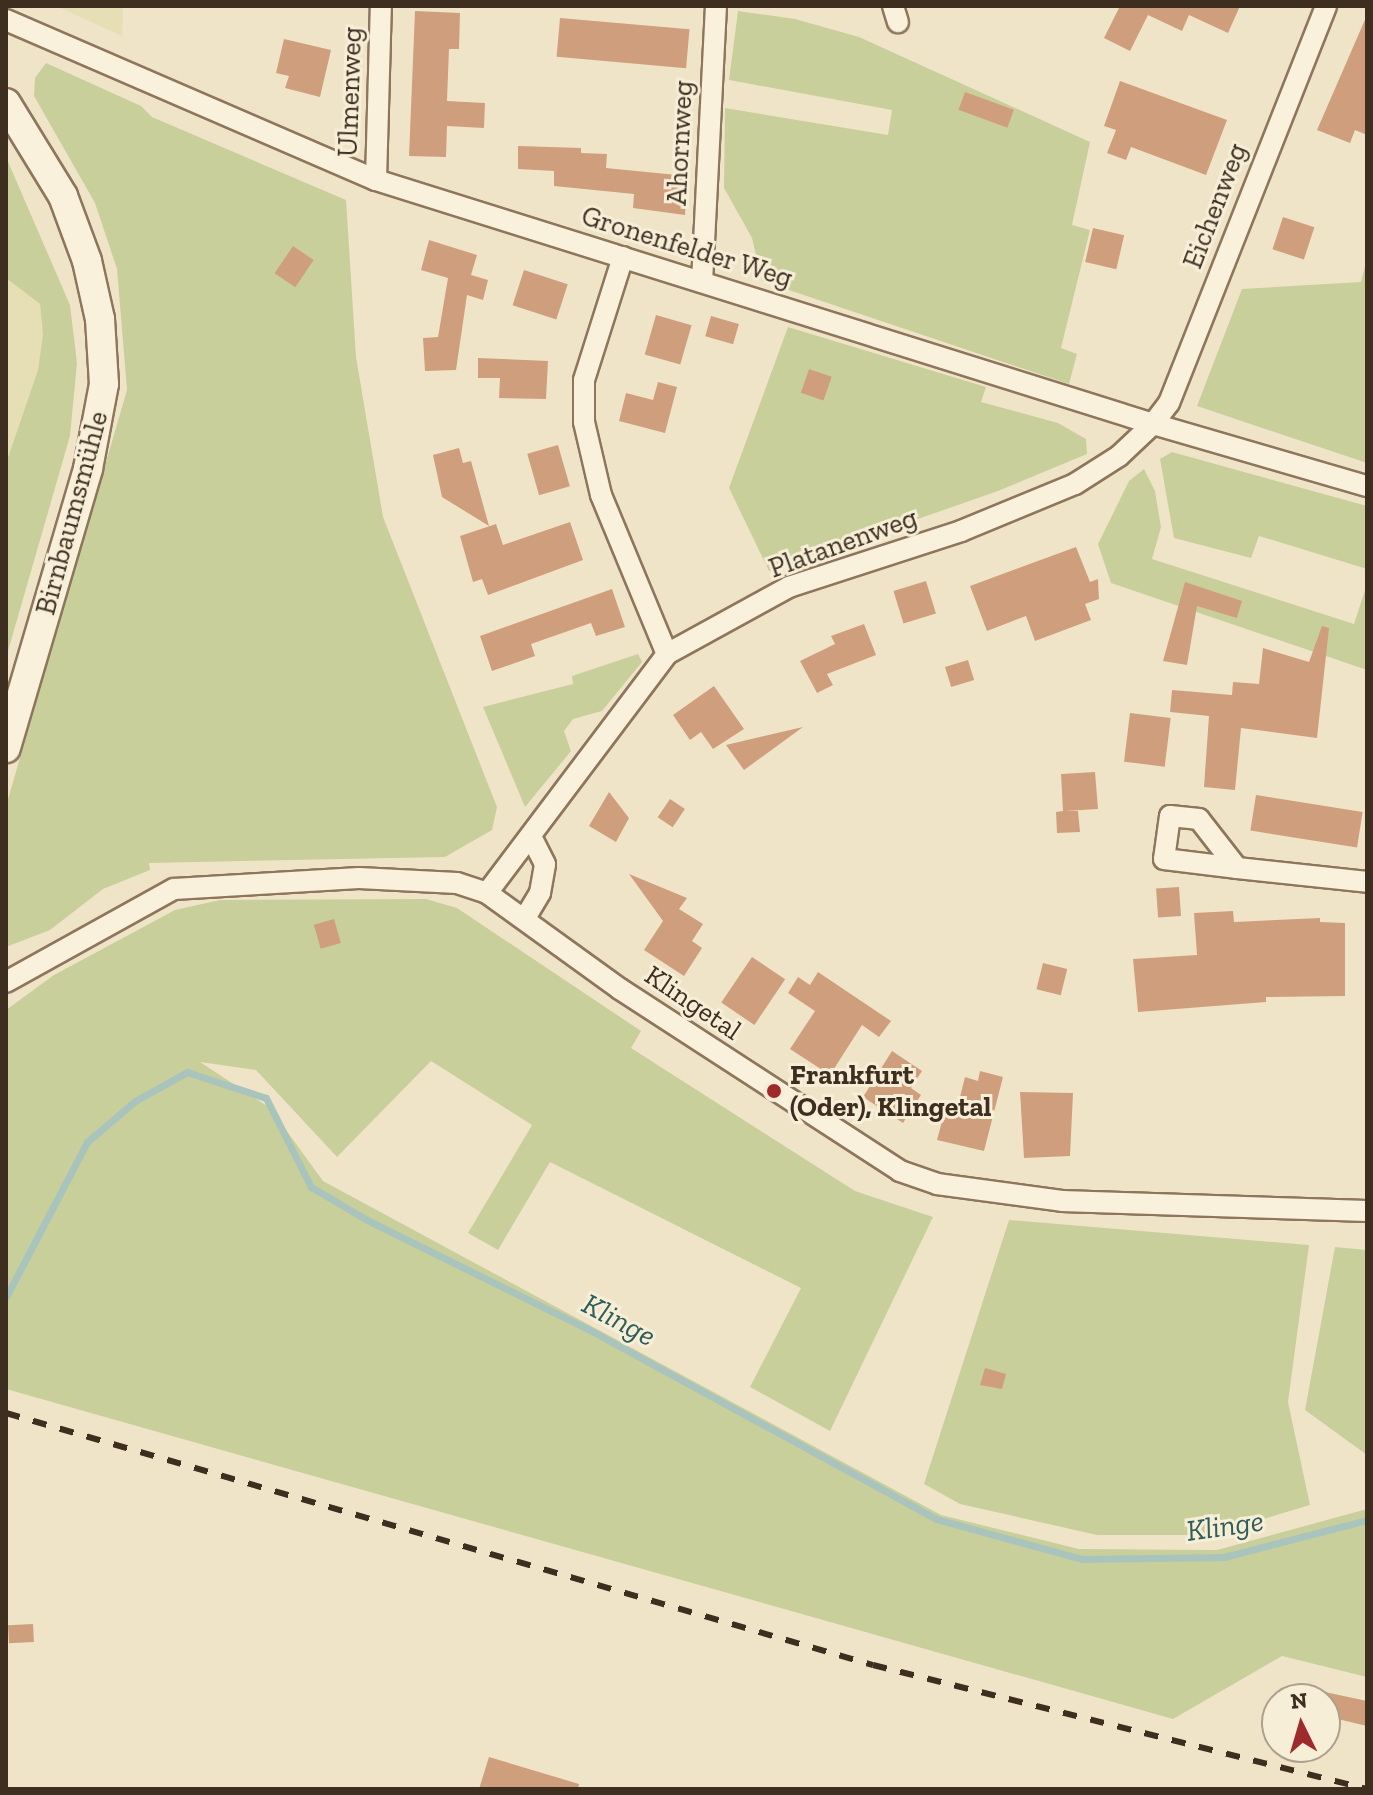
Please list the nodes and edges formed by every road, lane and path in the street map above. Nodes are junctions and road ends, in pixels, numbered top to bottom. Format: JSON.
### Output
{"nodes":[{"id":1,"x":381,"y":6,"type":"edge"},
{"id":2,"x":716,"y":6,"type":"edge"},
{"id":3,"x":1326,"y":6,"type":"edge"},
{"id":4,"x":6,"y":20,"type":"edge"},
{"id":5,"x":6,"y":103,"type":"edge"},
{"id":6,"x":376,"y":180,"type":"junction"},
{"id":7,"x":623,"y":257,"type":"junction"},
{"id":8,"x":702,"y":282,"type":"junction"},
{"id":9,"x":1153,"y":424,"type":"junction"},
{"id":10,"x":1367,"y":486,"type":"edge"},
{"id":11,"x":667,"y":654,"type":"junction"},
{"id":12,"x":6,"y":748,"type":"edge"},
{"id":13,"x":532,"y":838,"type":"junction"},
{"id":14,"x":1237,"y":868,"type":"dead end"},
{"id":15,"x":1367,"y":882,"type":"edge"},
{"id":16,"x":487,"y":893,"type":"junction"},
{"id":17,"x":525,"y":918,"type":"junction"},
{"id":18,"x":7,"y":981,"type":"edge"},
{"id":19,"x":1367,"y":1211,"type":"edge"}],
"edges":[{"from":1,"to":6,"type":"street","name":"Ulmenweg"},
{"from":2,"to":8,"type":"street","name":"Ahornweg"},
{"from":3,"to":9,"type":"street","name":"Eichenweg"},
{"from":4,"to":6,"type":"street","name":"Gronenfelder Weg"},
{"from":5,"to":12,"type":"main road","name":"Birnbaumsmühle"},
{"from":6,"to":7,"type":"street","name":"Gronenfelder Weg"},
{"from":7,"to":8,"type":"street","name":"Gronenfelder Weg"},
{"from":7,"to":11,"type":"street"},
{"from":8,"to":9,"type":"street","name":"Gronenfelder Weg"},
{"from":9,"to":10,"type":"street","name":"Gronenfelder Weg"},
{"from":9,"to":11,"type":"street","name":"Platanenweg"},
{"from":11,"to":13,"type":"street","name":"Platanenweg"},
{"from":13,"to":16,"type":"street","name":"Platanenweg"},
{"from":13,"to":17,"type":"street"},
{"from":14,"to":15,"type":"street"},
{"from":16,"to":17,"type":"street","name":"Klingetal"},
{"from":16,"to":18,"type":"street","name":"Klingetal"},
{"from":17,"to":19,"type":"street","name":"Klingetal"}]}
